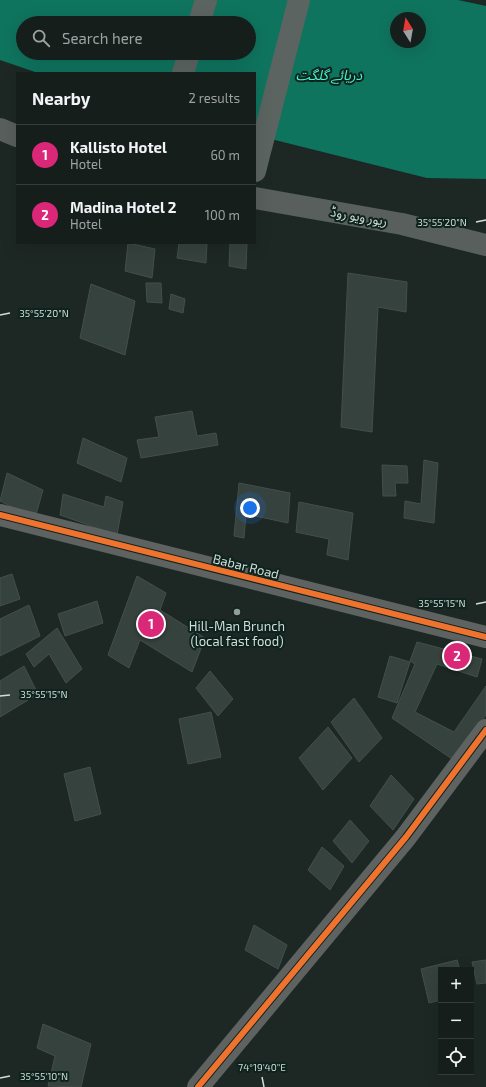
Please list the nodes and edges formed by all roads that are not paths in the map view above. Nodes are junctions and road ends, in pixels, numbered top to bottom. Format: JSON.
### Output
{"nodes":[{"id":1,"x":206,"y":0,"type":"edge"},
{"id":2,"x":299,"y":0,"type":"edge"},
{"id":3,"x":201,"y":16,"type":"edge"},
{"id":4,"x":187,"y":60,"type":"edge"},
{"id":5,"x":183,"y":72,"type":"edge"},
{"id":6,"x":0,"y":129,"type":"edge"},
{"id":7,"x":16,"y":136,"type":"edge"},
{"id":8,"x":256,"y":167,"type":"edge"},
{"id":9,"x":256,"y":198,"type":"edge"},
{"id":10,"x":486,"y":245,"type":"edge"},
{"id":11,"x":0,"y":515,"type":"edge"},
{"id":12,"x":486,"y":637,"type":"edge"},
{"id":13,"x":486,"y":730,"type":"edge"},
{"id":14,"x":198,"y":1087,"type":"edge"}],
"edges":[{"from":1,"to":3,"type":"main road"},
{"from":2,"to":8,"type":"main road"},
{"from":4,"to":5,"type":"main road"},
{"from":6,"to":7,"type":"highway"},
{"from":9,"to":10,"type":"highway","name":"ریور ویو روڈ"},
{"from":11,"to":12,"type":"street","name":"Babar Road"},
{"from":13,"to":14,"type":"street"}]}
